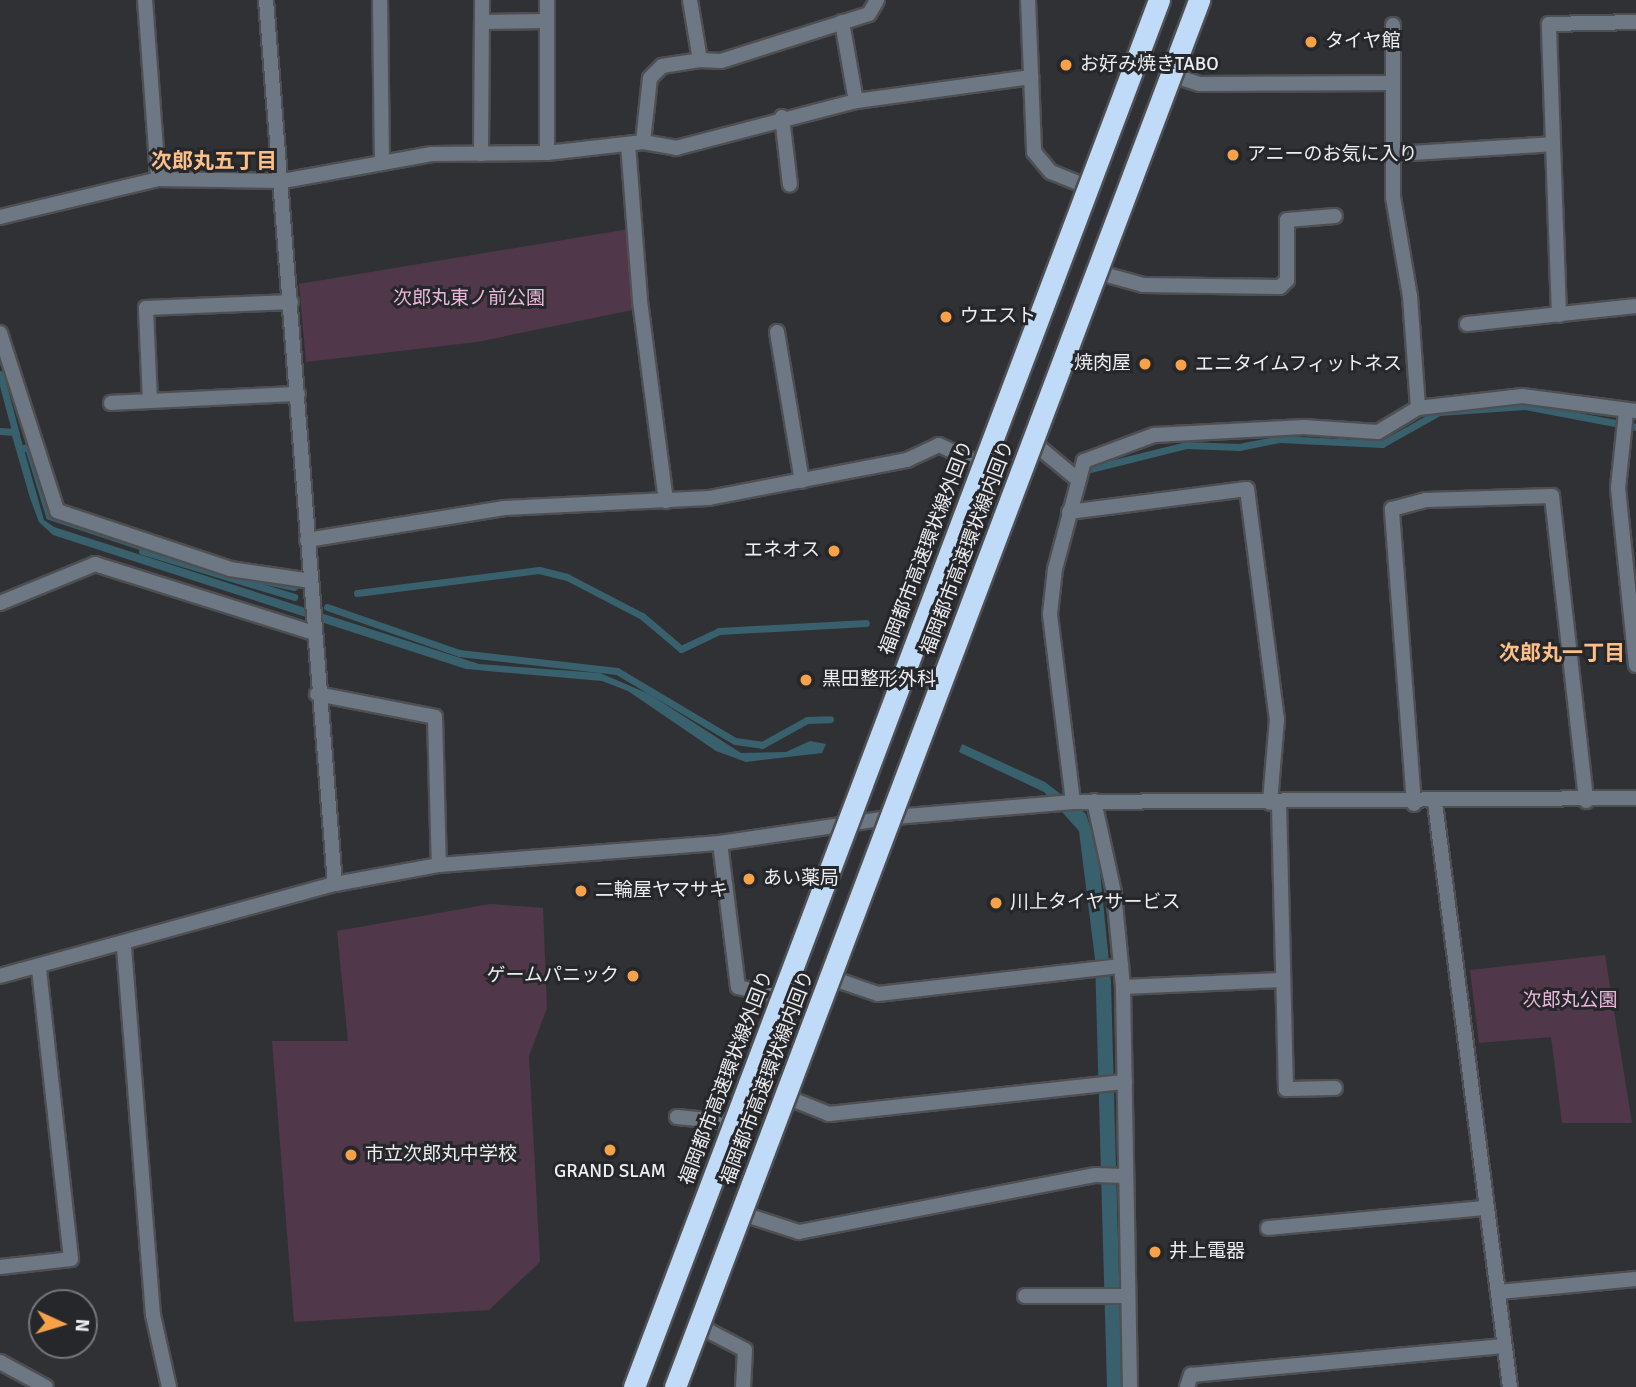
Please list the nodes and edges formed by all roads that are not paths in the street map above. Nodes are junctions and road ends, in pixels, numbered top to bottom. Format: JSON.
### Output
{"nodes":[{"id":1,"x":145,"y":0,"type":"edge"},
{"id":2,"x":266,"y":0,"type":"edge"},
{"id":3,"x":380,"y":0,"type":"edge"},
{"id":4,"x":482,"y":0,"type":"edge"},
{"id":5,"x":547,"y":0,"type":"edge"},
{"id":6,"x":690,"y":0,"type":"edge"},
{"id":7,"x":877,"y":0,"type":"edge"},
{"id":8,"x":1028,"y":0,"type":"edge"},
{"id":9,"x":1159,"y":0,"type":"edge"},
{"id":10,"x":1199,"y":0,"type":"edge"},
{"id":11,"x":546,"y":21,"type":"junction"},
{"id":12,"x":483,"y":22,"type":"junction"},
{"id":13,"x":842,"y":22,"type":"junction"},
{"id":14,"x":1636,"y":22,"type":"edge"},
{"id":15,"x":1393,"y":25,"type":"dead end"},
{"id":16,"x":701,"y":60,"type":"junction"},
{"id":17,"x":1175,"y":76,"type":"dead end"},
{"id":18,"x":1031,"y":77,"type":"junction"},
{"id":19,"x":1392,"y":83,"type":"junction"},
{"id":20,"x":856,"y":101,"type":"junction"},
{"id":21,"x":782,"y":117,"type":"junction"},
{"id":22,"x":636,"y":143,"type":"junction"},
{"id":23,"x":1553,"y":144,"type":"junction"},
{"id":24,"x":481,"y":153,"type":"junction"},
{"id":25,"x":547,"y":153,"type":"junction"},
{"id":26,"x":1395,"y":154,"type":"junction"},
{"id":27,"x":382,"y":163,"type":"junction"},
{"id":28,"x":158,"y":179,"type":"junction"},
{"id":29,"x":282,"y":181,"type":"junction"},
{"id":30,"x":790,"y":185,"type":"dead end"},
{"id":31,"x":1086,"y":186,"type":"dead end"},
{"id":32,"x":1335,"y":216,"type":"dead end"},
{"id":33,"x":0,"y":217,"type":"edge"},
{"id":34,"x":1100,"y":273,"type":"dead end"},
{"id":35,"x":291,"y":302,"type":"junction"},
{"id":36,"x":1636,"y":306,"type":"edge"},
{"id":37,"x":1559,"y":315,"type":"junction"},
{"id":38,"x":1467,"y":324,"type":"dead end"},
{"id":39,"x":777,"y":332,"type":"dead end"},
{"id":40,"x":0,"y":333,"type":"edge"},
{"id":41,"x":298,"y":394,"type":"junction"},
{"id":42,"x":150,"y":401,"type":"junction"},
{"id":43,"x":111,"y":403,"type":"dead end"},
{"id":44,"x":1418,"y":408,"type":"junction"},
{"id":45,"x":1631,"y":412,"type":"edge"},
{"id":46,"x":1035,"y":444,"type":"dead end"},
{"id":47,"x":980,"y":464,"type":"dead end"},
{"id":48,"x":1077,"y":478,"type":"junction"},
{"id":49,"x":802,"y":481,"type":"junction"},
{"id":50,"x":666,"y":501,"type":"junction"},
{"id":51,"x":1069,"y":512,"type":"junction"},
{"id":52,"x":307,"y":540,"type":"junction"},
{"id":53,"x":311,"y":581,"type":"junction"},
{"id":54,"x":0,"y":603,"type":"edge"},
{"id":55,"x":314,"y":633,"type":"junction"},
{"id":56,"x":1636,"y":665,"type":"edge"},
{"id":57,"x":317,"y":694,"type":"junction"},
{"id":58,"x":1636,"y":798,"type":"edge"},
{"id":59,"x":1094,"y":801,"type":"junction"},
{"id":60,"x":1586,"y":801,"type":"junction"},
{"id":61,"x":1073,"y":802,"type":"junction"},
{"id":62,"x":1275,"y":803,"type":"junction"},
{"id":63,"x":1435,"y":803,"type":"junction"},
{"id":64,"x":1414,"y":804,"type":"junction"},
{"id":65,"x":720,"y":843,"type":"junction"},
{"id":66,"x":439,"y":865,"type":"junction"},
{"id":67,"x":335,"y":884,"type":"junction"},
{"id":68,"x":124,"y":947,"type":"junction"},
{"id":69,"x":1117,"y":966,"type":"junction"},
{"id":70,"x":40,"y":968,"type":"junction"},
{"id":71,"x":0,"y":975,"type":"edge"},
{"id":72,"x":834,"y":979,"type":"dead end"},
{"id":73,"x":1280,"y":980,"type":"junction"},
{"id":74,"x":1123,"y":987,"type":"junction"},
{"id":75,"x":777,"y":996,"type":"dead end"},
{"id":76,"x":1125,"y":1082,"type":"junction"},
{"id":77,"x":1335,"y":1088,"type":"dead end"},
{"id":78,"x":789,"y":1098,"type":"dead end"},
{"id":79,"x":677,"y":1117,"type":"dead end"},
{"id":80,"x":728,"y":1122,"type":"dead end"},
{"id":81,"x":1124,"y":1176,"type":"junction"},
{"id":82,"x":1485,"y":1208,"type":"junction"},
{"id":83,"x":746,"y":1215,"type":"dead end"},
{"id":84,"x":1268,"y":1228,"type":"dead end"},
{"id":85,"x":0,"y":1267,"type":"edge"},
{"id":86,"x":1636,"y":1279,"type":"edge"},
{"id":87,"x":1498,"y":1293,"type":"junction"},
{"id":88,"x":1026,"y":1296,"type":"dead end"},
{"id":89,"x":1126,"y":1296,"type":"junction"},
{"id":90,"x":703,"y":1328,"type":"dead end"},
{"id":91,"x":1504,"y":1346,"type":"junction"},
{"id":92,"x":0,"y":1362,"type":"edge"},
{"id":93,"x":46,"y":1387,"type":"edge"},
{"id":94,"x":169,"y":1387,"type":"edge"},
{"id":95,"x":634,"y":1387,"type":"edge"},
{"id":96,"x":676,"y":1387,"type":"edge"},
{"id":97,"x":743,"y":1387,"type":"edge"},
{"id":98,"x":1130,"y":1387,"type":"edge"},
{"id":99,"x":1187,"y":1387,"type":"edge"},
{"id":100,"x":1510,"y":1387,"type":"edge"}],
"edges":[{"from":1,"to":28,"type":"street"},
{"from":2,"to":29,"type":"street"},
{"from":3,"to":27,"type":"street"},
{"from":4,"to":12,"type":"street"},
{"from":5,"to":11,"type":"street"},
{"from":6,"to":16,"type":"street"},
{"from":7,"to":13,"type":"street"},
{"from":8,"to":18,"type":"street"},
{"from":9,"to":95,"type":"highway","name":"福岡都市高速環状線外回り","bridge":true},
{"from":10,"to":96,"type":"highway","name":"福岡都市高速環状線内回り","bridge":true},
{"from":11,"to":12,"type":"street"},
{"from":11,"to":25,"type":"street"},
{"from":12,"to":24,"type":"street"},
{"from":13,"to":16,"type":"street"},
{"from":13,"to":20,"type":"street"},
{"from":14,"to":23,"type":"street"},
{"from":15,"to":19,"type":"street"},
{"from":16,"to":22,"type":"street"},
{"from":17,"to":19,"type":"street"},
{"from":18,"to":20,"type":"street"},
{"from":18,"to":31,"type":"street"},
{"from":19,"to":26,"type":"street"},
{"from":20,"to":21,"type":"street"},
{"from":21,"to":22,"type":"street"},
{"from":21,"to":30,"type":"street"},
{"from":22,"to":25,"type":"street"},
{"from":22,"to":50,"type":"street"},
{"from":23,"to":26,"type":"street"},
{"from":23,"to":37,"type":"street"},
{"from":24,"to":25,"type":"street"},
{"from":24,"to":27,"type":"street"},
{"from":26,"to":44,"type":"street"},
{"from":27,"to":29,"type":"street"},
{"from":28,"to":29,"type":"street"},
{"from":28,"to":33,"type":"street"},
{"from":29,"to":35,"type":"street"},
{"from":32,"to":34,"type":"street"},
{"from":35,"to":41,"type":"street"},
{"from":35,"to":42,"type":"street"},
{"from":36,"to":37,"type":"street"},
{"from":37,"to":38,"type":"street"},
{"from":39,"to":49,"type":"street"},
{"from":40,"to":53,"type":"street"},
{"from":41,"to":42,"type":"street"},
{"from":41,"to":52,"type":"street"},
{"from":42,"to":43,"type":"street"},
{"from":44,"to":45,"type":"street"},
{"from":44,"to":48,"type":"street"},
{"from":45,"to":56,"type":"street"},
{"from":46,"to":48,"type":"street"},
{"from":47,"to":49,"type":"street"},
{"from":48,"to":51,"type":"street"},
{"from":49,"to":50,"type":"street"},
{"from":50,"to":52,"type":"street"},
{"from":51,"to":61,"type":"street"},
{"from":51,"to":62,"type":"street"},
{"from":52,"to":53,"type":"street"},
{"from":53,"to":55,"type":"street"},
{"from":54,"to":55,"type":"street"},
{"from":55,"to":57,"type":"street"},
{"from":57,"to":66,"type":"street"},
{"from":57,"to":67,"type":"street"},
{"from":58,"to":60,"type":"street"},
{"from":59,"to":61,"type":"street"},
{"from":59,"to":62,"type":"street"},
{"from":59,"to":69,"type":"street"},
{"from":60,"to":63,"type":"street"},
{"from":60,"to":64,"type":"street"},
{"from":61,"to":65,"type":"street"},
{"from":62,"to":64,"type":"street"},
{"from":62,"to":73,"type":"street"},
{"from":63,"to":64,"type":"street"},
{"from":63,"to":82,"type":"street"},
{"from":65,"to":66,"type":"street"},
{"from":65,"to":75,"type":"street"},
{"from":66,"to":67,"type":"street"},
{"from":67,"to":68,"type":"street"},
{"from":68,"to":70,"type":"street"},
{"from":68,"to":94,"type":"street"},
{"from":69,"to":72,"type":"street"},
{"from":69,"to":74,"type":"street"},
{"from":70,"to":71,"type":"street"},
{"from":70,"to":85,"type":"street"},
{"from":73,"to":74,"type":"street"},
{"from":73,"to":77,"type":"street"},
{"from":74,"to":76,"type":"street"},
{"from":76,"to":78,"type":"street"},
{"from":76,"to":81,"type":"street"},
{"from":79,"to":80,"type":"street"},
{"from":81,"to":83,"type":"street"},
{"from":81,"to":89,"type":"street"},
{"from":82,"to":84,"type":"street"},
{"from":82,"to":87,"type":"street"},
{"from":86,"to":87,"type":"street"},
{"from":87,"to":91,"type":"street"},
{"from":88,"to":89,"type":"street"},
{"from":89,"to":98,"type":"street"},
{"from":90,"to":97,"type":"street"},
{"from":91,"to":99,"type":"street"},
{"from":91,"to":100,"type":"street"},
{"from":92,"to":93,"type":"street"}]}
